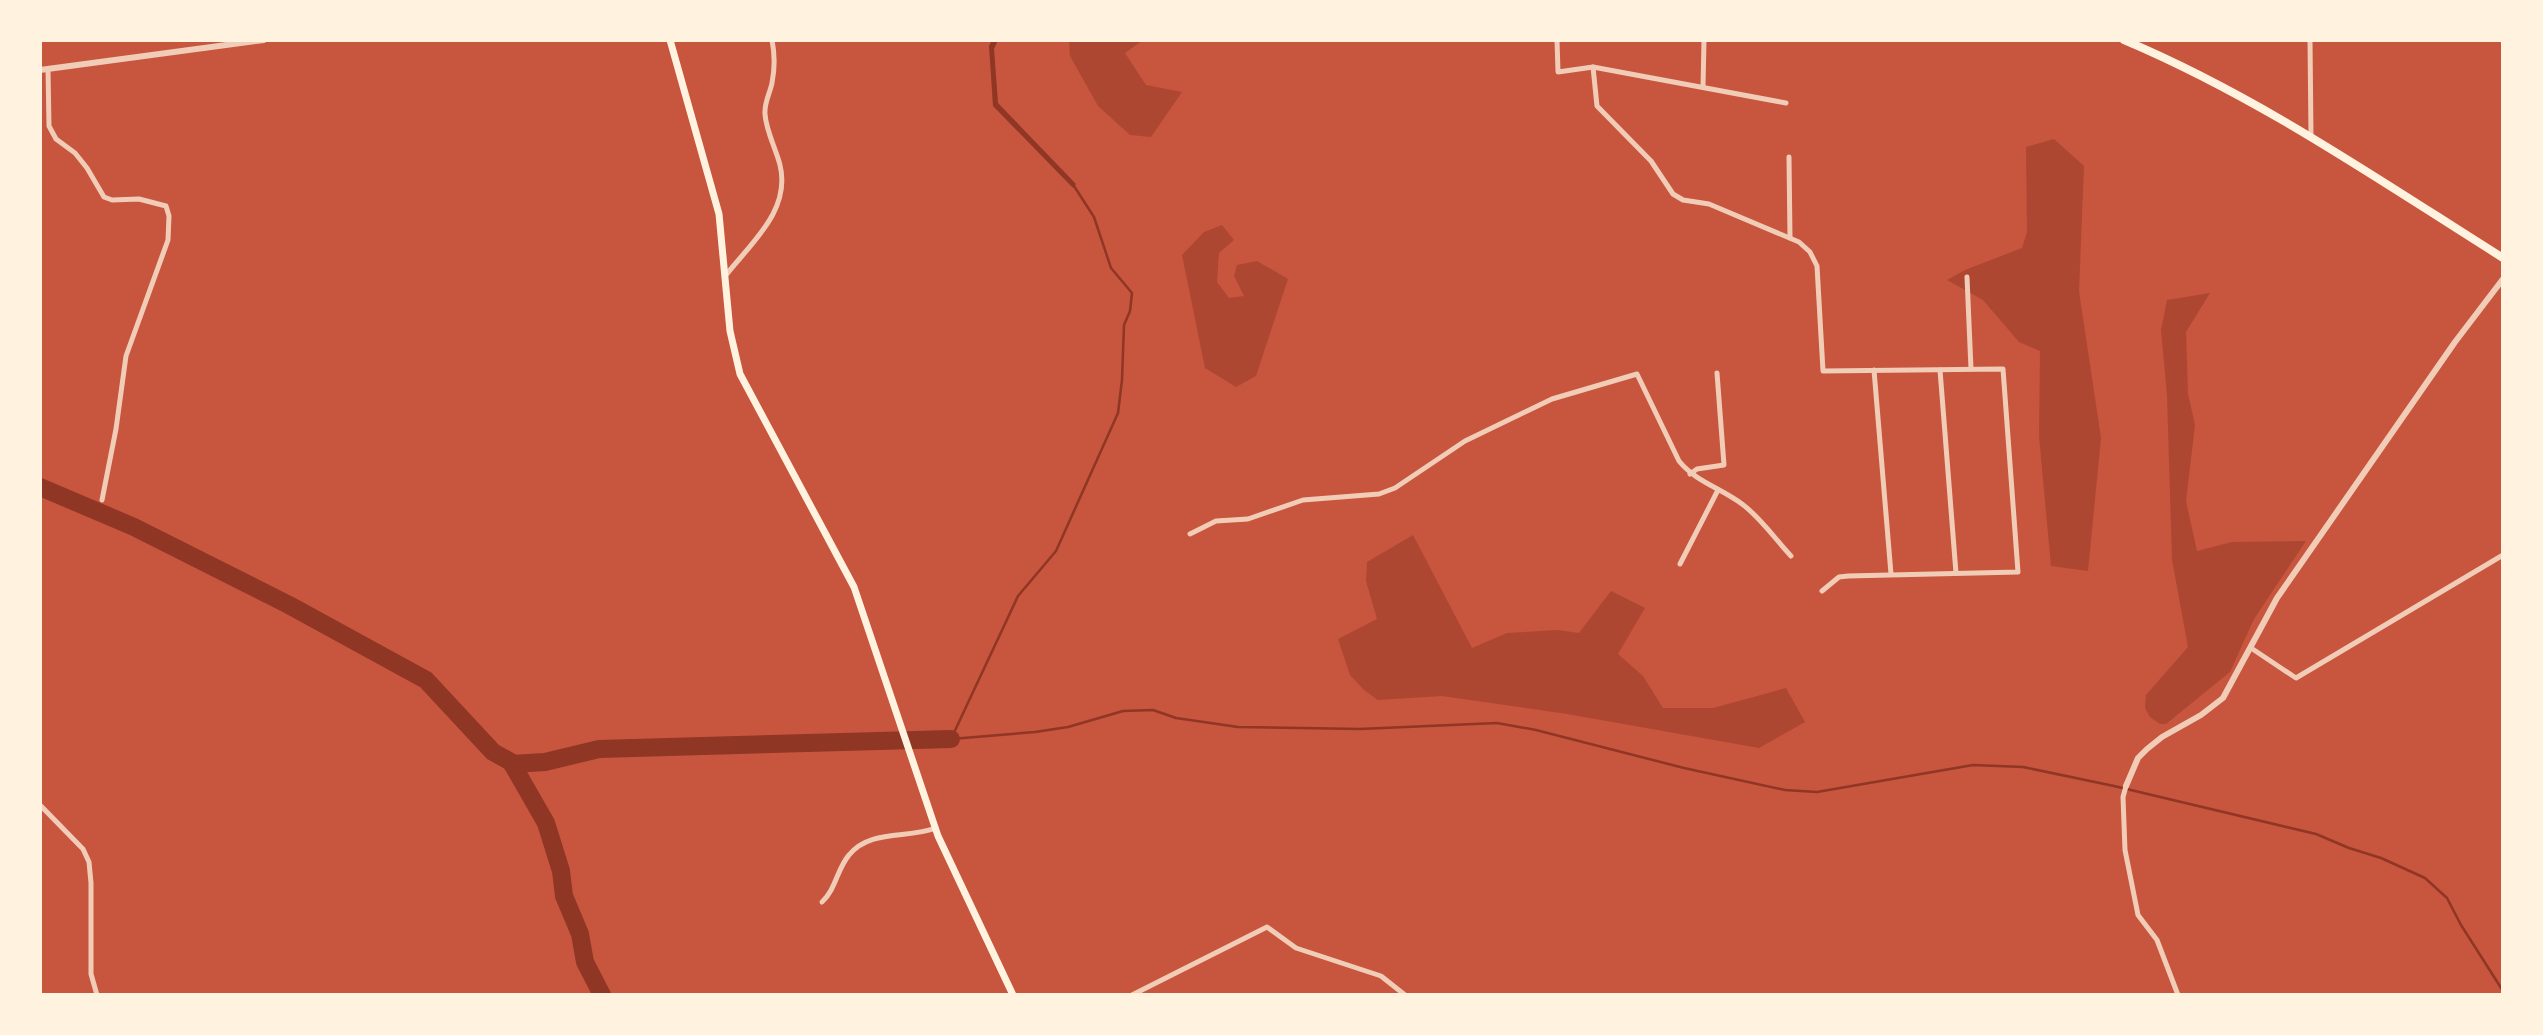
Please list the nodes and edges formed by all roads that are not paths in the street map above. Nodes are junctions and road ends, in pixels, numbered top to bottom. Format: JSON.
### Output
{"nodes":[{"id":1,"x":264,"y":40,"type":"edge"},
{"id":2,"x":670,"y":40,"type":"edge"},
{"id":3,"x":772,"y":40,"type":"edge"},
{"id":4,"x":1557,"y":40,"type":"edge"},
{"id":5,"x":1704,"y":40,"type":"edge"},
{"id":6,"x":2124,"y":40,"type":"edge"},
{"id":7,"x":2310,"y":40,"type":"edge"},
{"id":8,"x":1593,"y":67,"type":"junction"},
{"id":9,"x":44,"y":69,"type":"edge"},
{"id":10,"x":1703,"y":87,"type":"junction"},
{"id":11,"x":1786,"y":103,"type":"dead end"},
{"id":12,"x":2311,"y":136,"type":"junction"},
{"id":13,"x":1789,"y":157,"type":"dead end"},
{"id":14,"x":1790,"y":238,"type":"junction"},
{"id":15,"x":2503,"y":258,"type":"edge"},
{"id":16,"x":726,"y":275,"type":"junction"},
{"id":17,"x":1967,"y":277,"type":"dead end"},
{"id":18,"x":2503,"y":279,"type":"edge"},
{"id":19,"x":1971,"y":369,"type":"junction"},
{"id":20,"x":1874,"y":370,"type":"junction"},
{"id":21,"x":1940,"y":370,"type":"junction"},
{"id":22,"x":1717,"y":373,"type":"dead end"},
{"id":23,"x":1690,"y":474,"type":"junction"},
{"id":24,"x":1718,"y":490,"type":"junction"},
{"id":25,"x":102,"y":500,"type":"dead end"},
{"id":26,"x":1190,"y":534,"type":"dead end"},
{"id":27,"x":2503,"y":555,"type":"edge"},
{"id":28,"x":1791,"y":556,"type":"dead end"},
{"id":29,"x":1680,"y":564,"type":"dead end"},
{"id":30,"x":1956,"y":573,"type":"junction"},
{"id":31,"x":1891,"y":574,"type":"junction"},
{"id":32,"x":1822,"y":590,"type":"dead end"},
{"id":33,"x":2251,"y":648,"type":"junction"},
{"id":34,"x":2126,"y":786,"type":"joint"},
{"id":35,"x":40,"y":805,"type":"edge"},
{"id":36,"x":936,"y":828,"type":"junction"},
{"id":37,"x":822,"y":902,"type":"dead end"},
{"id":38,"x":97,"y":995,"type":"edge"},
{"id":39,"x":1013,"y":995,"type":"edge"},
{"id":40,"x":1132,"y":995,"type":"edge"},
{"id":41,"x":1405,"y":995,"type":"edge"},
{"id":42,"x":2178,"y":995,"type":"edge"}],
"edges":[{"from":1,"to":9,"type":"street"},
{"from":2,"to":16,"type":"main road"},
{"from":3,"to":16,"type":"street"},
{"from":4,"to":8,"type":"street"},
{"from":5,"to":10,"type":"street"},
{"from":6,"to":12,"type":"highway"},
{"from":7,"to":12,"type":"street"},
{"from":8,"to":10,"type":"street"},
{"from":8,"to":14,"type":"street"},
{"from":9,"to":25,"type":"street"},
{"from":10,"to":11,"type":"street"},
{"from":12,"to":15,"type":"highway"},
{"from":13,"to":14,"type":"street"},
{"from":14,"to":20,"type":"street"},
{"from":16,"to":36,"type":"main road"},
{"from":17,"to":19,"type":"street"},
{"from":18,"to":33,"type":"street"},
{"from":19,"to":21,"type":"street"},
{"from":19,"to":30,"type":"street"},
{"from":20,"to":21,"type":"street"},
{"from":20,"to":31,"type":"street"},
{"from":21,"to":30,"type":"street"},
{"from":22,"to":23,"type":"street"},
{"from":23,"to":24,"type":"street"},
{"from":23,"to":26,"type":"street"},
{"from":24,"to":28,"type":"street"},
{"from":24,"to":29,"type":"street"},
{"from":27,"to":33,"type":"street"},
{"from":30,"to":31,"type":"street"},
{"from":31,"to":32,"type":"street"},
{"from":33,"to":34,"type":"street"},
{"from":34,"to":42,"type":"street"},
{"from":35,"to":38,"type":"street"},
{"from":36,"to":37,"type":"street"},
{"from":36,"to":39,"type":"main road"},
{"from":40,"to":41,"type":"street"}]}
